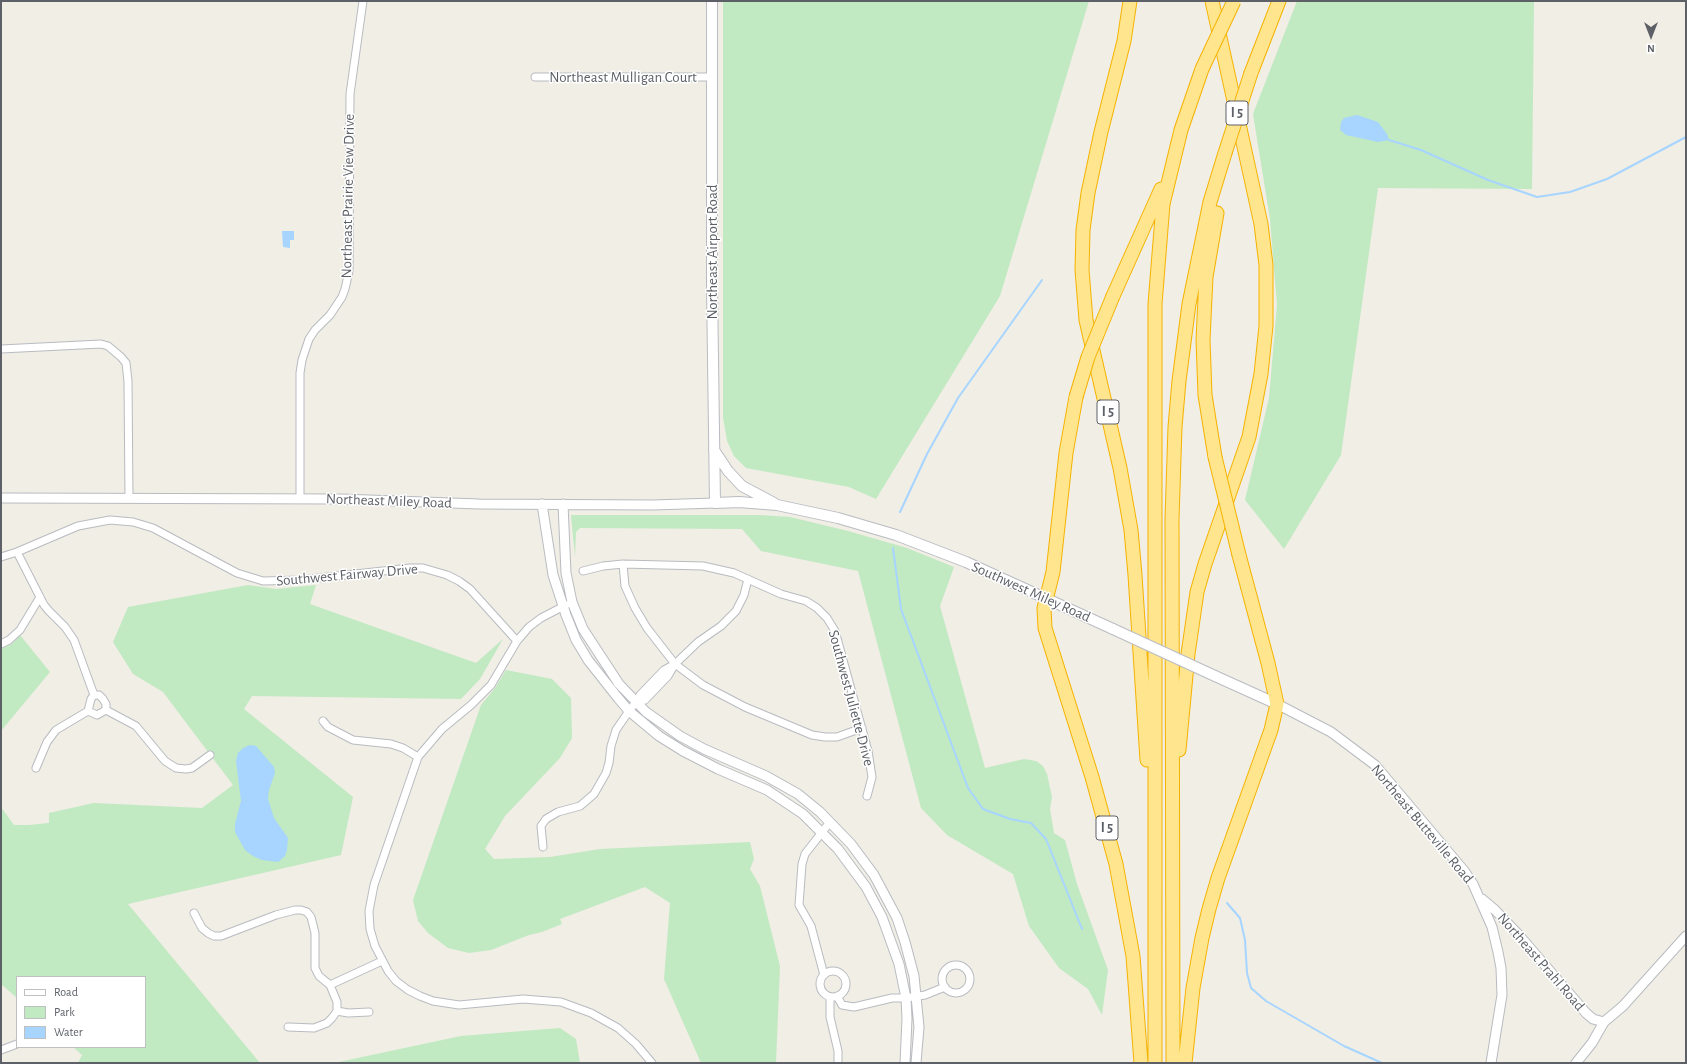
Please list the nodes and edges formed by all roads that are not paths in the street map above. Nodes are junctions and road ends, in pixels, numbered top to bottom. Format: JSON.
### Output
{"nodes":[{"id":1,"x":363,"y":1,"type":"edge"},
{"id":2,"x":712,"y":1,"type":"edge"},
{"id":3,"x":1130,"y":1,"type":"edge"},
{"id":4,"x":1212,"y":1,"type":"edge"},
{"id":5,"x":1234,"y":1,"type":"edge"},
{"id":6,"x":1279,"y":1,"type":"edge"},
{"id":7,"x":535,"y":77,"type":"dead end"},
{"id":8,"x":711,"y":77,"type":"junction"},
{"id":9,"x":1174,"y":156,"type":"junction"},
{"id":10,"x":1218,"y":176,"type":"junction"},
{"id":11,"x":1,"y":349,"type":"edge"},
{"id":12,"x":713,"y":448,"type":"junction"},
{"id":13,"x":1,"y":498,"type":"edge"},
{"id":14,"x":129,"y":498,"type":"junction"},
{"id":15,"x":300,"y":498,"type":"junction"},
{"id":16,"x":715,"y":503,"type":"junction"},
{"id":17,"x":542,"y":504,"type":"junction"},
{"id":18,"x":563,"y":504,"type":"junction"},
{"id":19,"x":777,"y":505,"type":"junction"},
{"id":20,"x":17,"y":552,"type":"junction"},
{"id":21,"x":1,"y":557,"type":"edge"},
{"id":22,"x":622,"y":564,"type":"junction"},
{"id":23,"x":583,"y":571,"type":"dead end"},
{"id":24,"x":748,"y":579,"type":"junction"},
{"id":25,"x":40,"y":597,"type":"junction"},
{"id":26,"x":1046,"y":599,"type":"junction"},
{"id":27,"x":572,"y":602,"type":"junction"},
{"id":28,"x":563,"y":607,"type":"junction"},
{"id":29,"x":517,"y":641,"type":"junction"},
{"id":30,"x":1,"y":644,"type":"edge"},
{"id":31,"x":675,"y":664,"type":"junction"},
{"id":32,"x":94,"y":695,"type":"junction"},
{"id":33,"x":636,"y":702,"type":"junction"},
{"id":34,"x":1277,"y":704,"type":"junction"},
{"id":35,"x":106,"y":710,"type":"junction"},
{"id":36,"x":88,"y":711,"type":"junction"},
{"id":37,"x":629,"y":711,"type":"junction"},
{"id":38,"x":323,"y":721,"type":"dead end"},
{"id":39,"x":862,"y":728,"type":"junction"},
{"id":40,"x":210,"y":756,"type":"dead end"},
{"id":41,"x":418,"y":758,"type":"junction"},
{"id":42,"x":36,"y":768,"type":"dead end"},
{"id":43,"x":867,"y":796,"type":"dead end"},
{"id":44,"x":1172,"y":801,"type":"junction"},
{"id":45,"x":830,"y":822,"type":"junction"},
{"id":46,"x":1155,"y":829,"type":"junction"},
{"id":47,"x":822,"y":832,"type":"junction"},
{"id":48,"x":543,"y":848,"type":"dead end"},
{"id":49,"x":1480,"y":898,"type":"junction"},
{"id":50,"x":194,"y":913,"type":"dead end"},
{"id":51,"x":1686,"y":936,"type":"edge"},
{"id":52,"x":382,"y":961,"type":"junction"},
{"id":53,"x":824,"y":975,"type":"junction"},
{"id":54,"x":330,"y":985,"type":"junction"},
{"id":55,"x":945,"y":988,"type":"dead end"},
{"id":56,"x":917,"y":996,"type":"junction"},
{"id":57,"x":834,"y":997,"type":"junction"},
{"id":58,"x":906,"y":998,"type":"junction"},
{"id":59,"x":336,"y":1011,"type":"junction"},
{"id":60,"x":369,"y":1012,"type":"dead end"},
{"id":61,"x":1604,"y":1022,"type":"junction"},
{"id":62,"x":288,"y":1027,"type":"dead end"},
{"id":63,"x":16,"y":1044,"type":"edge"},
{"id":64,"x":1,"y":1050,"type":"edge"},
{"id":65,"x":652,"y":1063,"type":"edge"},
{"id":66,"x":838,"y":1063,"type":"edge"},
{"id":67,"x":905,"y":1063,"type":"edge"},
{"id":68,"x":916,"y":1063,"type":"edge"},
{"id":69,"x":1141,"y":1063,"type":"edge"},
{"id":70,"x":1155,"y":1063,"type":"edge"},
{"id":71,"x":1172,"y":1063,"type":"edge"},
{"id":72,"x":1185,"y":1063,"type":"edge"},
{"id":73,"x":1491,"y":1063,"type":"edge"},
{"id":74,"x":1576,"y":1063,"type":"edge"}],
"edges":[{"from":1,"to":15,"type":"street","name":"Northeast Prairie View Drive"},
{"from":2,"to":8,"type":"main road","name":"Northeast Airport Road"},
{"from":3,"to":46,"type":"highway","number":"I 5"},
{"from":4,"to":44,"type":"highway","number":"I 5"},
{"from":5,"to":9,"type":"highway","number":"I 5","bridge":true},
{"from":6,"to":10,"type":"highway","number":"I 5","bridge":true},
{"from":7,"to":8,"type":"street","name":"Northeast Mulligan Court"},
{"from":8,"to":12,"type":"main road","name":"Northeast Airport Road"},
{"from":9,"to":26,"type":"highway","number":"I 5","bridge":true},
{"from":9,"to":46,"type":"highway","number":"I 5"},
{"from":10,"to":34,"type":"highway","number":"I 5","bridge":true},
{"from":10,"to":44,"type":"highway","number":"I 5"},
{"from":11,"to":14,"type":"street"},
{"from":12,"to":16,"type":"main road","name":"Northeast Airport Road"},
{"from":12,"to":19,"type":"main road"},
{"from":13,"to":14,"type":"street","name":"Northeast Miley Road"},
{"from":14,"to":15,"type":"street","name":"Northeast Miley Road"},
{"from":15,"to":17,"type":"street","name":"Northeast Miley Road"},
{"from":16,"to":18,"type":"street","name":"Northeast Miley Road"},
{"from":16,"to":19,"type":"main road","name":"Northeast Miley Road"},
{"from":17,"to":18,"type":"street","name":"Northeast Miley Road"},
{"from":17,"to":28,"type":"street"},
{"from":18,"to":27,"type":"street"},
{"from":19,"to":26,"type":"main road","name":"Southwest Miley Road"},
{"from":20,"to":21,"type":"street","name":"Southwest Fairway Drive"},
{"from":20,"to":25,"type":"street"},
{"from":20,"to":29,"type":"street","name":"Southwest Fairway Drive"},
{"from":22,"to":23,"type":"street","name":"Southwest Juliette Drive"},
{"from":22,"to":24,"type":"street","name":"Southwest Juliette Drive"},
{"from":22,"to":31,"type":"street"},
{"from":24,"to":31,"type":"street"},
{"from":24,"to":39,"type":"street","name":"Southwest Juliette Drive"},
{"from":25,"to":30,"type":"street"},
{"from":25,"to":32,"type":"street"},
{"from":26,"to":34,"type":"main road","name":"Southwest Miley Road","bridge":true},
{"from":26,"to":69,"type":"highway","number":"I 5"},
{"from":27,"to":28,"type":"street"},
{"from":27,"to":33,"type":"street"},
{"from":28,"to":29,"type":"street"},
{"from":28,"to":37,"type":"street"},
{"from":29,"to":41,"type":"street"},
{"from":31,"to":33,"type":"street"},
{"from":31,"to":39,"type":"street"},
{"from":32,"to":35,"type":"street"},
{"from":32,"to":36,"type":"street"},
{"from":33,"to":37,"type":"street"},
{"from":33,"to":45,"type":"street"},
{"from":34,"to":49,"type":"street","name":"Northeast Butteville Road"},
{"from":34,"to":72,"type":"highway","number":"I 5"},
{"from":35,"to":36,"type":"street"},
{"from":35,"to":40,"type":"street"},
{"from":36,"to":42,"type":"street"},
{"from":37,"to":47,"type":"street"},
{"from":37,"to":48,"type":"street"},
{"from":38,"to":41,"type":"street"},
{"from":39,"to":43,"type":"street","name":"Southwest Juliette Drive"},
{"from":41,"to":52,"type":"street"},
{"from":44,"to":71,"type":"highway","number":"I 5"},
{"from":45,"to":47,"type":"street"},
{"from":45,"to":56,"type":"street"},
{"from":46,"to":70,"type":"highway","number":"I 5"},
{"from":47,"to":53,"type":"street"},
{"from":47,"to":58,"type":"street"},
{"from":49,"to":61,"type":"street","name":"Northeast Prahl Road"},
{"from":49,"to":73,"type":"street","name":"Northeast Butteville Road"},
{"from":50,"to":54,"type":"street"},
{"from":51,"to":61,"type":"street"},
{"from":52,"to":54,"type":"street"},
{"from":52,"to":65,"type":"street"},
{"from":53,"to":57,"type":"street"},
{"from":53,"to":57,"type":"street"},
{"from":54,"to":59,"type":"street"},
{"from":55,"to":56,"type":"street"},
{"from":56,"to":58,"type":"street"},
{"from":56,"to":68,"type":"street"},
{"from":57,"to":58,"type":"street"},
{"from":57,"to":66,"type":"street"},
{"from":58,"to":67,"type":"street"},
{"from":59,"to":60,"type":"street"},
{"from":59,"to":62,"type":"street"},
{"from":61,"to":74,"type":"street"},
{"from":63,"to":64,"type":"street"}]}
